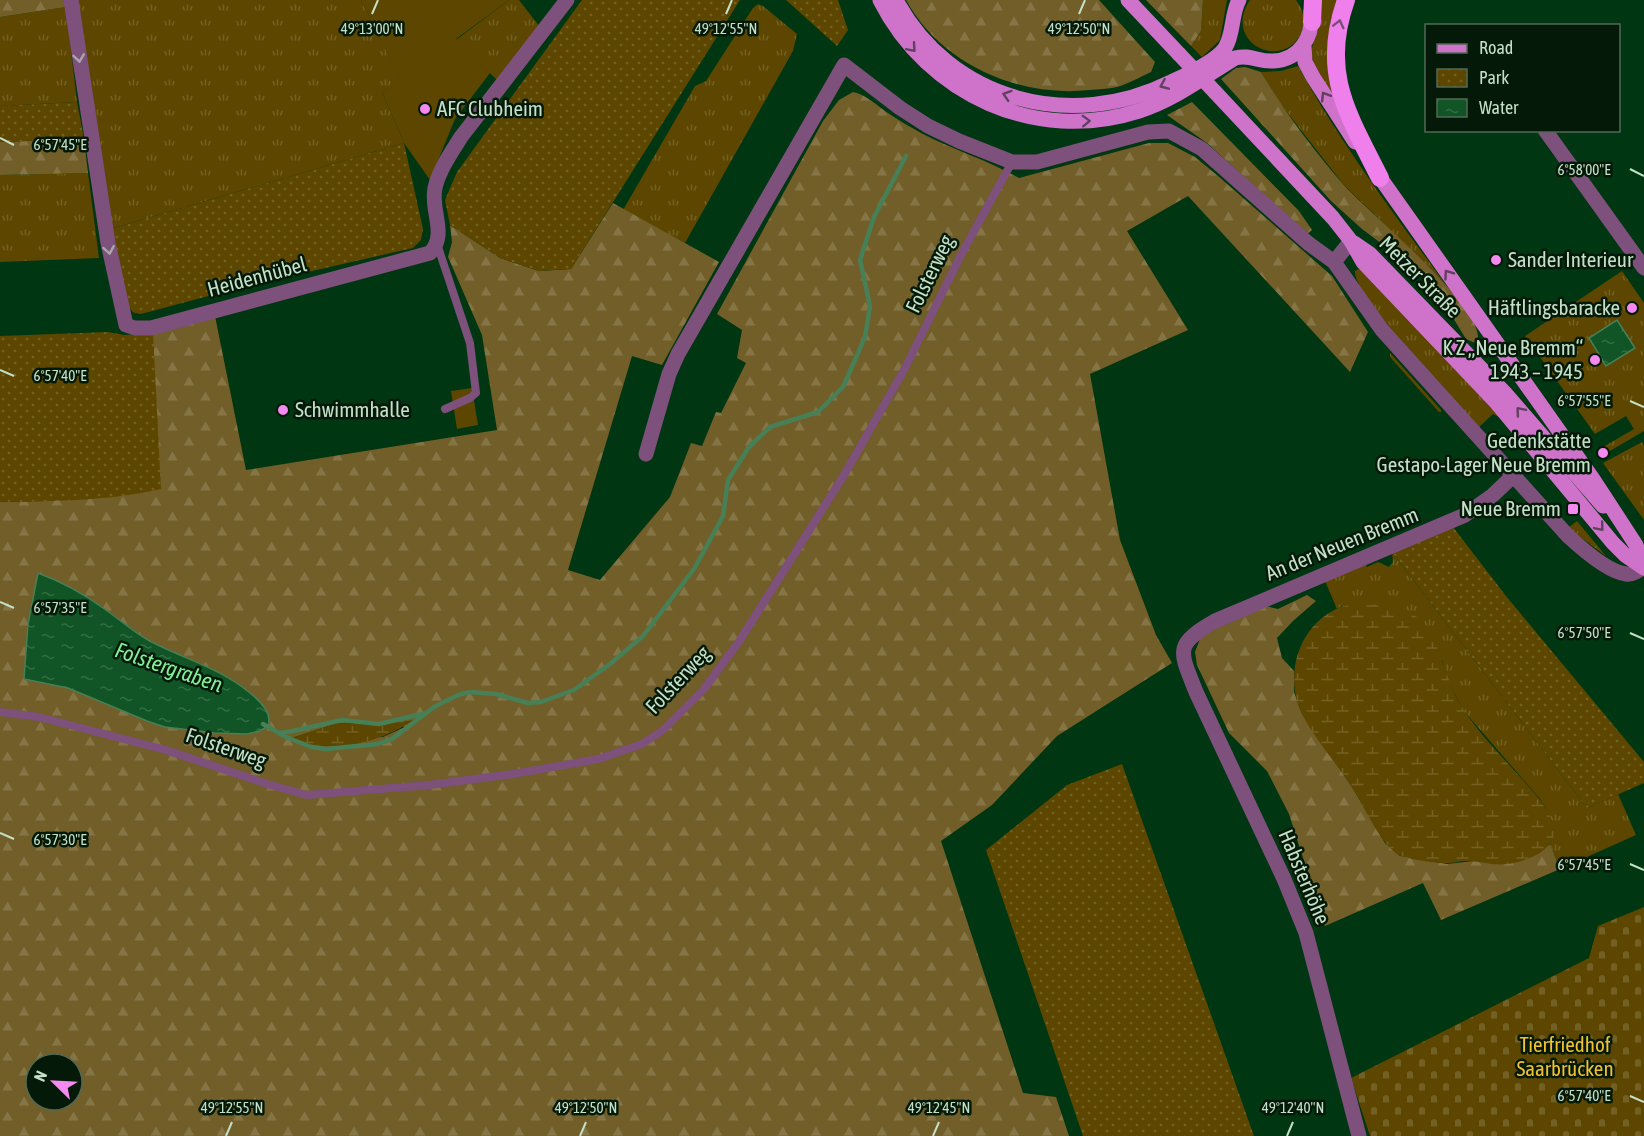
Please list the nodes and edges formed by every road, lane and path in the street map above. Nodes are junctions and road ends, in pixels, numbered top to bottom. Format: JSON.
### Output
{"nodes":[{"id":1,"x":70,"y":0,"type":"edge"},
{"id":2,"x":567,"y":0,"type":"edge"},
{"id":3,"x":880,"y":0,"type":"edge"},
{"id":4,"x":896,"y":0,"type":"edge"},
{"id":5,"x":1128,"y":0,"type":"edge"},
{"id":6,"x":1239,"y":0,"type":"edge"},
{"id":7,"x":1306,"y":0,"type":"edge"},
{"id":8,"x":1313,"y":0,"type":"edge"},
{"id":9,"x":1346,"y":0,"type":"edge"},
{"id":10,"x":1232,"y":20,"type":"junction"},
{"id":11,"x":1312,"y":22,"type":"junction"},
{"id":12,"x":1304,"y":46,"type":"junction"},
{"id":13,"x":1259,"y":59,"type":"junction"},
{"id":14,"x":1546,"y":132,"type":"edge"},
{"id":15,"x":1012,"y":162,"type":"junction"},
{"id":16,"x":1380,"y":178,"type":"junction"},
{"id":17,"x":1351,"y":241,"type":"junction"},
{"id":18,"x":437,"y":244,"type":"junction"},
{"id":19,"x":1334,"y":262,"type":"junction"},
{"id":20,"x":1644,"y":268,"type":"edge"},
{"id":21,"x":445,"y":409,"type":"dead end"},
{"id":22,"x":646,"y":454,"type":"dead end"},
{"id":23,"x":1514,"y":475,"type":"junction"},
{"id":24,"x":1627,"y":531,"type":"junction"},
{"id":25,"x":1644,"y":568,"type":"edge"},
{"id":26,"x":1184,"y":646,"type":"joint"},
{"id":27,"x":0,"y":712,"type":"edge"},
{"id":28,"x":1359,"y":1136,"type":"edge"}],
"edges":[{"from":1,"to":18,"type":"street","name":"Heidenhübel","one_way":true},
{"from":2,"to":18,"type":"street"},
{"from":3,"to":13,"type":"main road","one_way":true},
{"from":10,"to":4,"type":"main road","one_way":true},
{"from":5,"to":17,"type":"main road","name":"Metzer Straße","bridge":true},
{"from":6,"to":10,"type":"main road"},
{"from":7,"to":11,"type":"main road"},
{"from":8,"to":11,"type":"highway"},
{"from":16,"to":9,"type":"highway","one_way":true},
{"from":10,"to":13,"type":"main road"},
{"from":11,"to":12,"type":"main road"},
{"from":12,"to":13,"type":"main road"},
{"from":16,"to":12,"type":"main road","name":"Metzer Straße","one_way":true},
{"from":14,"to":20,"type":"street"},
{"from":15,"to":19,"type":"street"},
{"from":15,"to":22,"type":"street"},
{"from":15,"to":27,"type":"lane","name":"Folsterweg"},
{"from":24,"to":16,"type":"main road","name":"Metzer Straße","one_way":true},
{"from":17,"to":19,"type":"street","name":"Metzer Straße"},
{"from":24,"to":17,"type":"main road","name":"Metzer Straße","one_way":true},
{"from":17,"to":25,"type":"main road","name":"Metzer Straße","one_way":true},
{"from":18,"to":21,"type":"lane"},
{"from":19,"to":23,"type":"street"},
{"from":23,"to":25,"type":"street"},
{"from":23,"to":26,"type":"street","name":"An der Neuen Bremm"},
{"from":24,"to":25,"type":"main road","name":"Metzer Straße"},
{"from":26,"to":28,"type":"street","name":"Habsterhöhe"}]}
